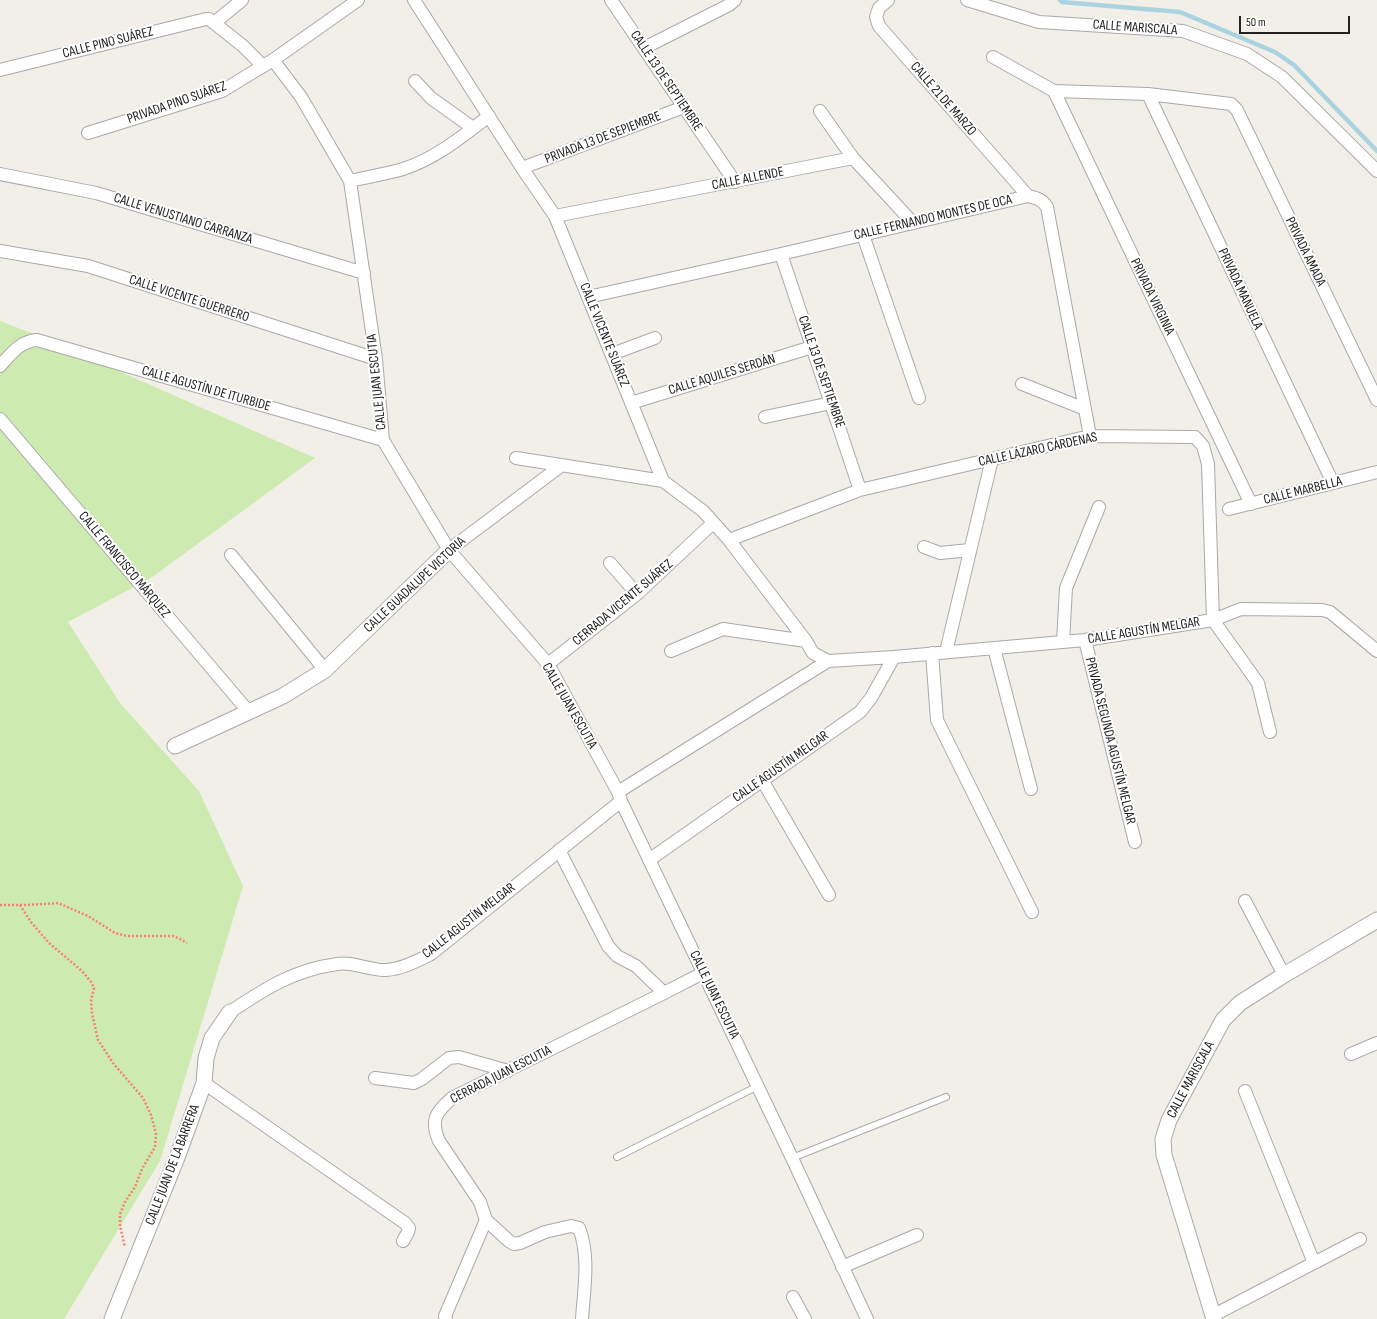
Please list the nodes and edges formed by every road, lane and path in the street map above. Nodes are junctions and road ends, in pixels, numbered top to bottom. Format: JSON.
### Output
{"nodes":[{"id":1,"x":242,"y":0,"type":"edge"},
{"id":2,"x":358,"y":0,"type":"edge"},
{"id":3,"x":414,"y":0,"type":"edge"},
{"id":4,"x":611,"y":0,"type":"edge"},
{"id":5,"x":735,"y":0,"type":"edge"},
{"id":6,"x":888,"y":0,"type":"edge"},
{"id":7,"x":967,"y":0,"type":"edge"},
{"id":8,"x":214,"y":23,"type":"junction"},
{"id":9,"x":644,"y":48,"type":"junction"},
{"id":10,"x":993,"y":57,"type":"dead end"},
{"id":11,"x":268,"y":63,"type":"junction"},
{"id":12,"x":0,"y":70,"type":"edge"},
{"id":13,"x":415,"y":81,"type":"dead end"},
{"id":14,"x":1054,"y":91,"type":"junction"},
{"id":15,"x":1148,"y":94,"type":"junction"},
{"id":16,"x":684,"y":107,"type":"junction"},
{"id":17,"x":820,"y":111,"type":"dead end"},
{"id":18,"x":489,"y":116,"type":"junction"},
{"id":19,"x":473,"y":128,"type":"junction"},
{"id":20,"x":88,"y":133,"type":"dead end"},
{"id":21,"x":853,"y":158,"type":"junction"},
{"id":22,"x":522,"y":168,"type":"junction"},
{"id":23,"x":1377,"y":171,"type":"edge"},
{"id":24,"x":0,"y":174,"type":"edge"},
{"id":25,"x":350,"y":181,"type":"junction"},
{"id":26,"x":735,"y":182,"type":"junction"},
{"id":27,"x":1028,"y":196,"type":"junction"},
{"id":28,"x":555,"y":216,"type":"junction"},
{"id":29,"x":913,"y":223,"type":"junction"},
{"id":30,"x":863,"y":235,"type":"junction"},
{"id":31,"x":0,"y":251,"type":"edge"},
{"id":32,"x":781,"y":254,"type":"junction"},
{"id":33,"x":364,"y":273,"type":"junction"},
{"id":34,"x":588,"y":297,"type":"junction"},
{"id":35,"x":655,"y":338,"type":"dead end"},
{"id":36,"x":812,"y":347,"type":"junction"},
{"id":37,"x":612,"y":354,"type":"junction"},
{"id":38,"x":376,"y":359,"type":"junction"},
{"id":39,"x":0,"y":366,"type":"edge"},
{"id":40,"x":1022,"y":384,"type":"dead end"},
{"id":41,"x":919,"y":398,"type":"dead end"},
{"id":42,"x":1377,"y":400,"type":"edge"},
{"id":43,"x":631,"y":403,"type":"junction"},
{"id":44,"x":831,"y":403,"type":"junction"},
{"id":45,"x":1085,"y":409,"type":"junction"},
{"id":46,"x":765,"y":417,"type":"dead end"},
{"id":47,"x":0,"y":419,"type":"edge"},
{"id":48,"x":1090,"y":436,"type":"junction"},
{"id":49,"x":383,"y":440,"type":"junction"},
{"id":50,"x":516,"y":458,"type":"dead end"},
{"id":51,"x":992,"y":459,"type":"junction"},
{"id":52,"x":562,"y":465,"type":"junction"},
{"id":53,"x":1377,"y":472,"type":"edge"},
{"id":54,"x":663,"y":481,"type":"junction"},
{"id":55,"x":1333,"y":483,"type":"junction"},
{"id":56,"x":860,"y":490,"type":"junction"},
{"id":57,"x":1251,"y":504,"type":"junction"},
{"id":58,"x":1099,"y":506,"type":"dead end"},
{"id":59,"x":1229,"y":509,"type":"dead end"},
{"id":60,"x":713,"y":523,"type":"junction"},
{"id":61,"x":729,"y":540,"type":"junction"},
{"id":62,"x":924,"y":547,"type":"dead end"},
{"id":63,"x":449,"y":550,"type":"junction"},
{"id":64,"x":970,"y":550,"type":"junction"},
{"id":65,"x":231,"y":555,"type":"dead end"},
{"id":66,"x":610,"y":563,"type":"dead end"},
{"id":67,"x":637,"y":594,"type":"junction"},
{"id":68,"x":1213,"y":620,"type":"junction"},
{"id":69,"x":1085,"y":640,"type":"junction"},
{"id":70,"x":806,"y":641,"type":"junction"},
{"id":71,"x":1063,"y":642,"type":"junction"},
{"id":72,"x":994,"y":648,"type":"junction"},
{"id":73,"x":671,"y":651,"type":"dead end"},
{"id":74,"x":1377,"y":651,"type":"edge"},
{"id":75,"x":946,"y":652,"type":"junction"},
{"id":76,"x":932,"y":654,"type":"junction"},
{"id":77,"x":894,"y":657,"type":"junction"},
{"id":78,"x":828,"y":661,"type":"junction"},
{"id":79,"x":548,"y":664,"type":"junction"},
{"id":80,"x":325,"y":670,"type":"junction"},
{"id":81,"x":248,"y":711,"type":"junction"},
{"id":82,"x":1270,"y":732,"type":"dead end"},
{"id":83,"x":175,"y":746,"type":"dead end"},
{"id":84,"x":762,"y":780,"type":"junction"},
{"id":85,"x":1031,"y":789,"type":"dead end"},
{"id":86,"x":620,"y":797,"type":"junction"},
{"id":87,"x":1135,"y":842,"type":"dead end"},
{"id":88,"x":559,"y":850,"type":"junction"},
{"id":89,"x":650,"y":860,"type":"junction"},
{"id":90,"x":829,"y":895,"type":"dead end"},
{"id":91,"x":1245,"y":901,"type":"dead end"},
{"id":92,"x":0,"y":905,"type":"edge"},
{"id":93,"x":20,"y":905,"type":"junction"},
{"id":94,"x":1032,"y":912,"type":"dead end"},
{"id":95,"x":1377,"y":920,"type":"edge"},
{"id":96,"x":187,"y":943,"type":"dead end"},
{"id":97,"x":703,"y":972,"type":"junction"},
{"id":98,"x":1284,"y":975,"type":"junction"},
{"id":99,"x":664,"y":993,"type":"junction"},
{"id":100,"x":230,"y":1012,"type":"joint"},
{"id":101,"x":1377,"y":1043,"type":"edge"},
{"id":102,"x":1351,"y":1054,"type":"dead end"},
{"id":103,"x":508,"y":1071,"type":"junction"},
{"id":104,"x":375,"y":1078,"type":"dead end"},
{"id":105,"x":204,"y":1083,"type":"junction"},
{"id":106,"x":758,"y":1086,"type":"junction"},
{"id":107,"x":1244,"y":1091,"type":"dead end"},
{"id":108,"x":946,"y":1097,"type":"dead end"},
{"id":109,"x":617,"y":1157,"type":"dead end"},
{"id":110,"x":792,"y":1158,"type":"junction"},
{"id":111,"x":486,"y":1220,"type":"junction"},
{"id":112,"x":917,"y":1235,"type":"dead end"},
{"id":113,"x":1360,"y":1239,"type":"dead end"},
{"id":114,"x":403,"y":1241,"type":"dead end"},
{"id":115,"x":125,"y":1250,"type":"dead end"},
{"id":116,"x":1314,"y":1263,"type":"junction"},
{"id":117,"x":842,"y":1267,"type":"junction"},
{"id":118,"x":793,"y":1297,"type":"dead end"},
{"id":119,"x":1213,"y":1317,"type":"edge"},
{"id":120,"x":112,"y":1319,"type":"edge"},
{"id":121,"x":446,"y":1319,"type":"edge"},
{"id":122,"x":582,"y":1319,"type":"edge"},
{"id":123,"x":805,"y":1319,"type":"edge"},
{"id":124,"x":867,"y":1319,"type":"edge"}],
"edges":[{"from":1,"to":8,"type":"street"},
{"from":2,"to":11,"type":"street","name":"PRIVADA PINO SUÁREZ"},
{"from":3,"to":18,"type":"street","name":"CALLE VICENTE SUÁREZ"},
{"from":4,"to":9,"type":"street","name":"CALLE 13 DE SEPTIEMBRE"},
{"from":5,"to":9,"type":"street"},
{"from":6,"to":27,"type":"street","name":"CALLE 21 DE MARZO"},
{"from":7,"to":23,"type":"street","name":"CALLE MARISCALA"},
{"from":8,"to":11,"type":"street"},
{"from":8,"to":12,"type":"street","name":"CALLE PINO SUÁREZ"},
{"from":9,"to":16,"type":"street","name":"CALLE 13 DE SEPTIEMBRE"},
{"from":10,"to":14,"type":"street"},
{"from":11,"to":20,"type":"street","name":"PRIVADA PINO SUÁREZ"},
{"from":11,"to":25,"type":"street","name":"CALLE JUAN ESCUTIA"},
{"from":13,"to":19,"type":"street"},
{"from":14,"to":15,"type":"street"},
{"from":14,"to":57,"type":"street","name":"PRIVADA VIRGINIA"},
{"from":15,"to":42,"type":"street","name":"PRIVADA AMADA"},
{"from":15,"to":55,"type":"street","name":"PRIVADA MANUELA"},
{"from":16,"to":22,"type":"street","name":"PRIVADA 13 DE SEPIEMBRE"},
{"from":16,"to":26,"type":"street","name":"CALLE 13 DE SEPTIEMBRE"},
{"from":17,"to":21,"type":"street"},
{"from":18,"to":19,"type":"street"},
{"from":18,"to":22,"type":"street","name":"CALLE VICENTE SUÁREZ"},
{"from":19,"to":25,"type":"street"},
{"from":21,"to":26,"type":"street","name":"CALLE ALLENDE"},
{"from":21,"to":29,"type":"street"},
{"from":22,"to":28,"type":"street","name":"CALLE VICENTE SUÁREZ"},
{"from":24,"to":33,"type":"street","name":"CALLE VENUSTIANO CARRANZA"},
{"from":25,"to":33,"type":"street","name":"CALLE JUAN ESCUTIA"},
{"from":26,"to":28,"type":"street","name":"CALLE ALLENDE"},
{"from":27,"to":29,"type":"street","name":"CALLE FERNANDO MONTES DE OCA"},
{"from":27,"to":45,"type":"street","name":"CALLE FERNANDO MONTES DE OCA"},
{"from":28,"to":34,"type":"street","name":"CALLE VICENTE SUÁREZ"},
{"from":29,"to":30,"type":"street","name":"CALLE FERNANDO MONTES DE OCA"},
{"from":30,"to":32,"type":"street","name":"CALLE FERNANDO MONTES DE OCA"},
{"from":30,"to":41,"type":"street"},
{"from":31,"to":38,"type":"street","name":"CALLE VICENTE GUERRERO"},
{"from":32,"to":34,"type":"street","name":"CALLE FERNANDO MONTES DE OCA"},
{"from":32,"to":36,"type":"street","name":"CALLE 13 DE SEPTIEMBRE"},
{"from":33,"to":38,"type":"street","name":"CALLE JUAN ESCUTIA"},
{"from":34,"to":37,"type":"street","name":"CALLE VICENTE SUÁREZ"},
{"from":35,"to":37,"type":"street"},
{"from":36,"to":43,"type":"street","name":"CALLE AQUILES SERDÁN"},
{"from":36,"to":44,"type":"street","name":"CALLE 13 DE SEPTIEMBRE"},
{"from":37,"to":43,"type":"street","name":"CALLE VICENTE SUÁREZ"},
{"from":38,"to":49,"type":"street","name":"CALLE JUAN ESCUTIA"},
{"from":39,"to":49,"type":"street","name":"CALLE AGUSTÍN DE ITURBIDE"},
{"from":40,"to":45,"type":"street"},
{"from":43,"to":54,"type":"street","name":"CALLE VICENTE SUÁREZ"},
{"from":44,"to":46,"type":"street"},
{"from":44,"to":56,"type":"street","name":"CALLE 13 DE SEPTIEMBRE"},
{"from":45,"to":48,"type":"street","name":"CALLE FERNANDO MONTES DE OCA"},
{"from":47,"to":81,"type":"street","name":"CALLE FRANCISCO MÁRQUEZ"},
{"from":48,"to":51,"type":"street","name":"CALLE LÁZARO CÁRDENAS"},
{"from":48,"to":68,"type":"street","name":"CALLE LÁZARO CÁRDENAS"},
{"from":49,"to":63,"type":"street","name":"CALLE JUAN ESCUTIA"},
{"from":50,"to":52,"type":"street"},
{"from":51,"to":56,"type":"street","name":"CALLE LÁZARO CÁRDENAS"},
{"from":51,"to":64,"type":"street"},
{"from":52,"to":54,"type":"street"},
{"from":52,"to":63,"type":"street","name":"CALLE GUADALUPE VICTORIA"},
{"from":53,"to":55,"type":"street","name":"CALLE MARBELLA"},
{"from":54,"to":60,"type":"street"},
{"from":55,"to":57,"type":"street","name":"CALLE MARBELLA"},
{"from":56,"to":61,"type":"street","name":"CALLE LÁZARO CÁRDENAS"},
{"from":57,"to":59,"type":"street","name":"CALLE MARBELLA"},
{"from":58,"to":71,"type":"street"},
{"from":60,"to":61,"type":"street"},
{"from":60,"to":67,"type":"street","name":"CERRADA VICENTE SUÁREZ"},
{"from":61,"to":70,"type":"street"},
{"from":62,"to":64,"type":"street"},
{"from":63,"to":79,"type":"street","name":"CALLE JUAN ESCUTIA"},
{"from":63,"to":80,"type":"street","name":"CALLE GUADALUPE VICTORIA"},
{"from":64,"to":75,"type":"street"},
{"from":65,"to":80,"type":"street"},
{"from":66,"to":67,"type":"street"},
{"from":67,"to":79,"type":"street","name":"CERRADA VICENTE SUÁREZ"},
{"from":68,"to":69,"type":"street","name":"CALLE AGUSTÍN MELGAR"},
{"from":68,"to":74,"type":"street","name":"CALLE AGUSTÍN MELGAR"},
{"from":68,"to":82,"type":"street"},
{"from":69,"to":71,"type":"street","name":"CALLE AGUSTÍN MELGAR"},
{"from":69,"to":87,"type":"street","name":"PRIVADA SEGUNDA AGUSTÍN MELGAR"},
{"from":70,"to":73,"type":"street"},
{"from":70,"to":78,"type":"street"},
{"from":71,"to":72,"type":"street","name":"CALLE AGUSTÍN MELGAR"},
{"from":72,"to":75,"type":"street","name":"CALLE AGUSTÍN MELGAR"},
{"from":72,"to":85,"type":"street"},
{"from":75,"to":76,"type":"street","name":"CALLE AGUSTÍN MELGAR"},
{"from":76,"to":77,"type":"street","name":"CALLE AGUSTÍN MELGAR"},
{"from":76,"to":94,"type":"street"},
{"from":77,"to":78,"type":"street","name":"CALLE AGUSTÍN MELGAR"},
{"from":77,"to":84,"type":"street","name":"CALLE AGUSTÍN MELGAR"},
{"from":78,"to":86,"type":"street","name":"CALLE AGUSTÍN MELGAR"},
{"from":79,"to":86,"type":"street","name":"CALLE JUAN ESCUTIA"},
{"from":80,"to":81,"type":"street","name":"CALLE GUADALUPE VICTORIA"},
{"from":81,"to":83,"type":"street","name":"CALLE GUADALUPE VICTORIA"},
{"from":84,"to":89,"type":"street","name":"CALLE AGUSTÍN MELGAR"},
{"from":84,"to":90,"type":"street"},
{"from":86,"to":88,"type":"street","name":"CALLE AGUSTÍN MELGAR"},
{"from":86,"to":89,"type":"street","name":"CALLE JUAN ESCUTIA"},
{"from":88,"to":99,"type":"street"},
{"from":88,"to":100,"type":"street","name":"CALLE AGUSTÍN MELGAR"},
{"from":89,"to":97,"type":"street","name":"CALLE JUAN ESCUTIA"},
{"from":91,"to":98,"type":"street"},
{"from":92,"to":93,"type":"path"},
{"from":93,"to":96,"type":"path"},
{"from":93,"to":115,"type":"path"},
{"from":95,"to":98,"type":"street","name":"CALLE MARISCALA"},
{"from":97,"to":99,"type":"street","name":"CERRADA JUAN ESCUTIA"},
{"from":97,"to":106,"type":"street","name":"CALLE JUAN ESCUTIA"},
{"from":98,"to":119,"type":"street","name":"CALLE MARISCALA"},
{"from":99,"to":103,"type":"street","name":"CERRADA JUAN ESCUTIA"},
{"from":100,"to":105,"type":"street","name":"CALLE JUAN DE LA BARRERA"},
{"from":101,"to":102,"type":"street"},
{"from":103,"to":104,"type":"street"},
{"from":103,"to":111,"type":"street","name":"CERRADA JUAN ESCUTIA"},
{"from":105,"to":114,"type":"street"},
{"from":105,"to":120,"type":"street","name":"CALLE JUAN DE LA BARRERA"},
{"from":106,"to":109,"type":"lane"},
{"from":106,"to":110,"type":"street","name":"CALLE JUAN ESCUTIA"},
{"from":107,"to":116,"type":"street"},
{"from":108,"to":110,"type":"lane"},
{"from":110,"to":117,"type":"street","name":"CALLE JUAN ESCUTIA"},
{"from":111,"to":121,"type":"street"},
{"from":111,"to":122,"type":"street"},
{"from":112,"to":117,"type":"street"},
{"from":113,"to":116,"type":"street"},
{"from":116,"to":119,"type":"street"},
{"from":117,"to":124,"type":"street","name":"CALLE JUAN ESCUTIA"},
{"from":118,"to":123,"type":"street"}]}
